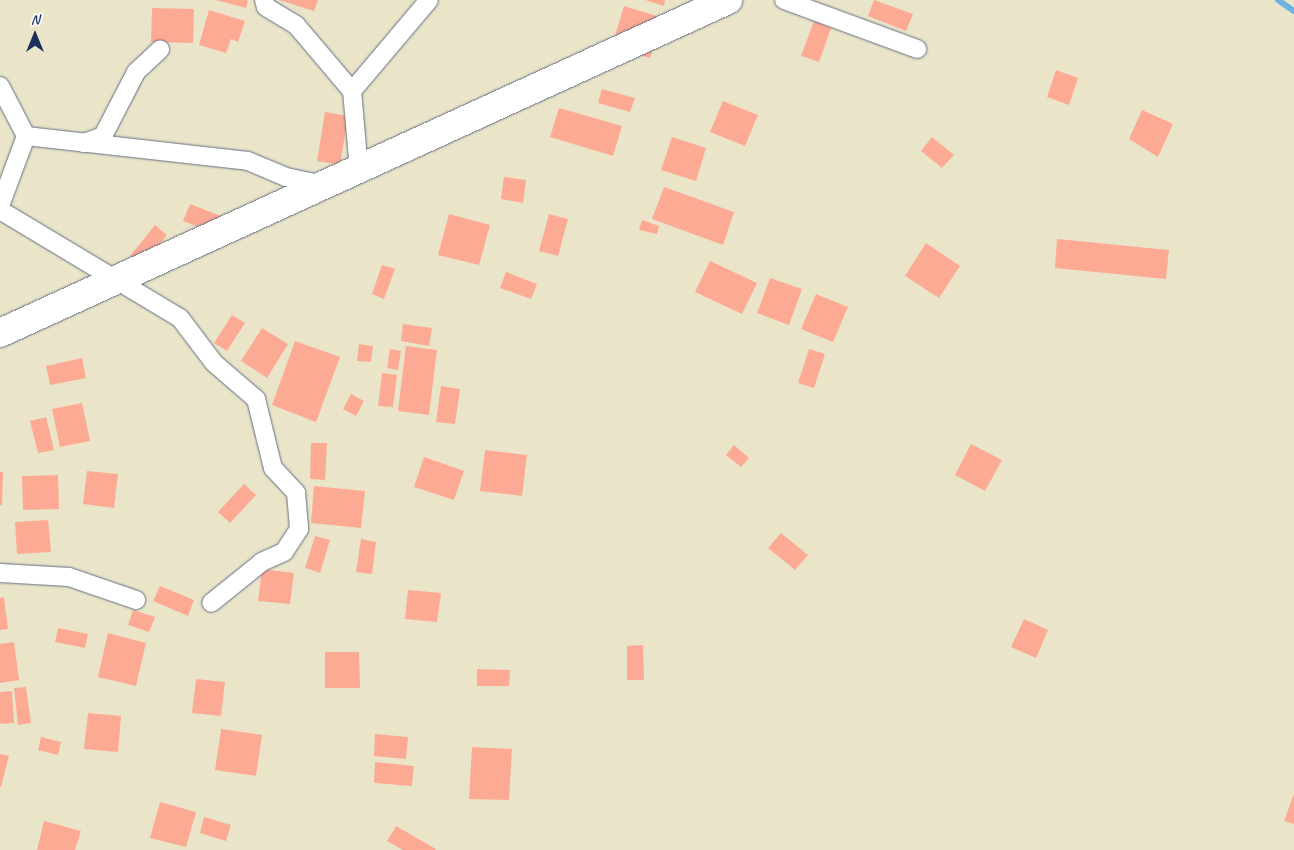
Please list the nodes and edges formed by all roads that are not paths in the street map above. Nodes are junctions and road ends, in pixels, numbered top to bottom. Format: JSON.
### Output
{"nodes":[{"id":1,"x":264,"y":0,"type":"edge"},
{"id":2,"x":429,"y":0,"type":"edge"},
{"id":3,"x":728,"y":0,"type":"edge"},
{"id":4,"x":784,"y":0,"type":"edge"},
{"id":5,"x":917,"y":49,"type":"dead end"},
{"id":6,"x":160,"y":50,"type":"dead end"},
{"id":7,"x":0,"y":86,"type":"edge"},
{"id":8,"x":352,"y":91,"type":"junction"},
{"id":9,"x":26,"y":136,"type":"junction"},
{"id":10,"x":84,"y":144,"type":"junction"},
{"id":11,"x":0,"y":208,"type":"edge"},
{"id":12,"x":0,"y":333,"type":"edge"},
{"id":13,"x":0,"y":573,"type":"edge"},
{"id":14,"x":136,"y":600,"type":"dead end"},
{"id":15,"x":211,"y":603,"type":"dead end"}],
"edges":[{"from":1,"to":8,"type":"street"},
{"from":2,"to":8,"type":"street"},
{"from":3,"to":12,"type":"highway"},
{"from":4,"to":5,"type":"street"},
{"from":6,"to":10,"type":"street"},
{"from":7,"to":9,"type":"street"},
{"from":8,"to":10,"type":"street"},
{"from":9,"to":10,"type":"street"},
{"from":9,"to":11,"type":"street"},
{"from":11,"to":15,"type":"street"},
{"from":13,"to":14,"type":"street"}]}
